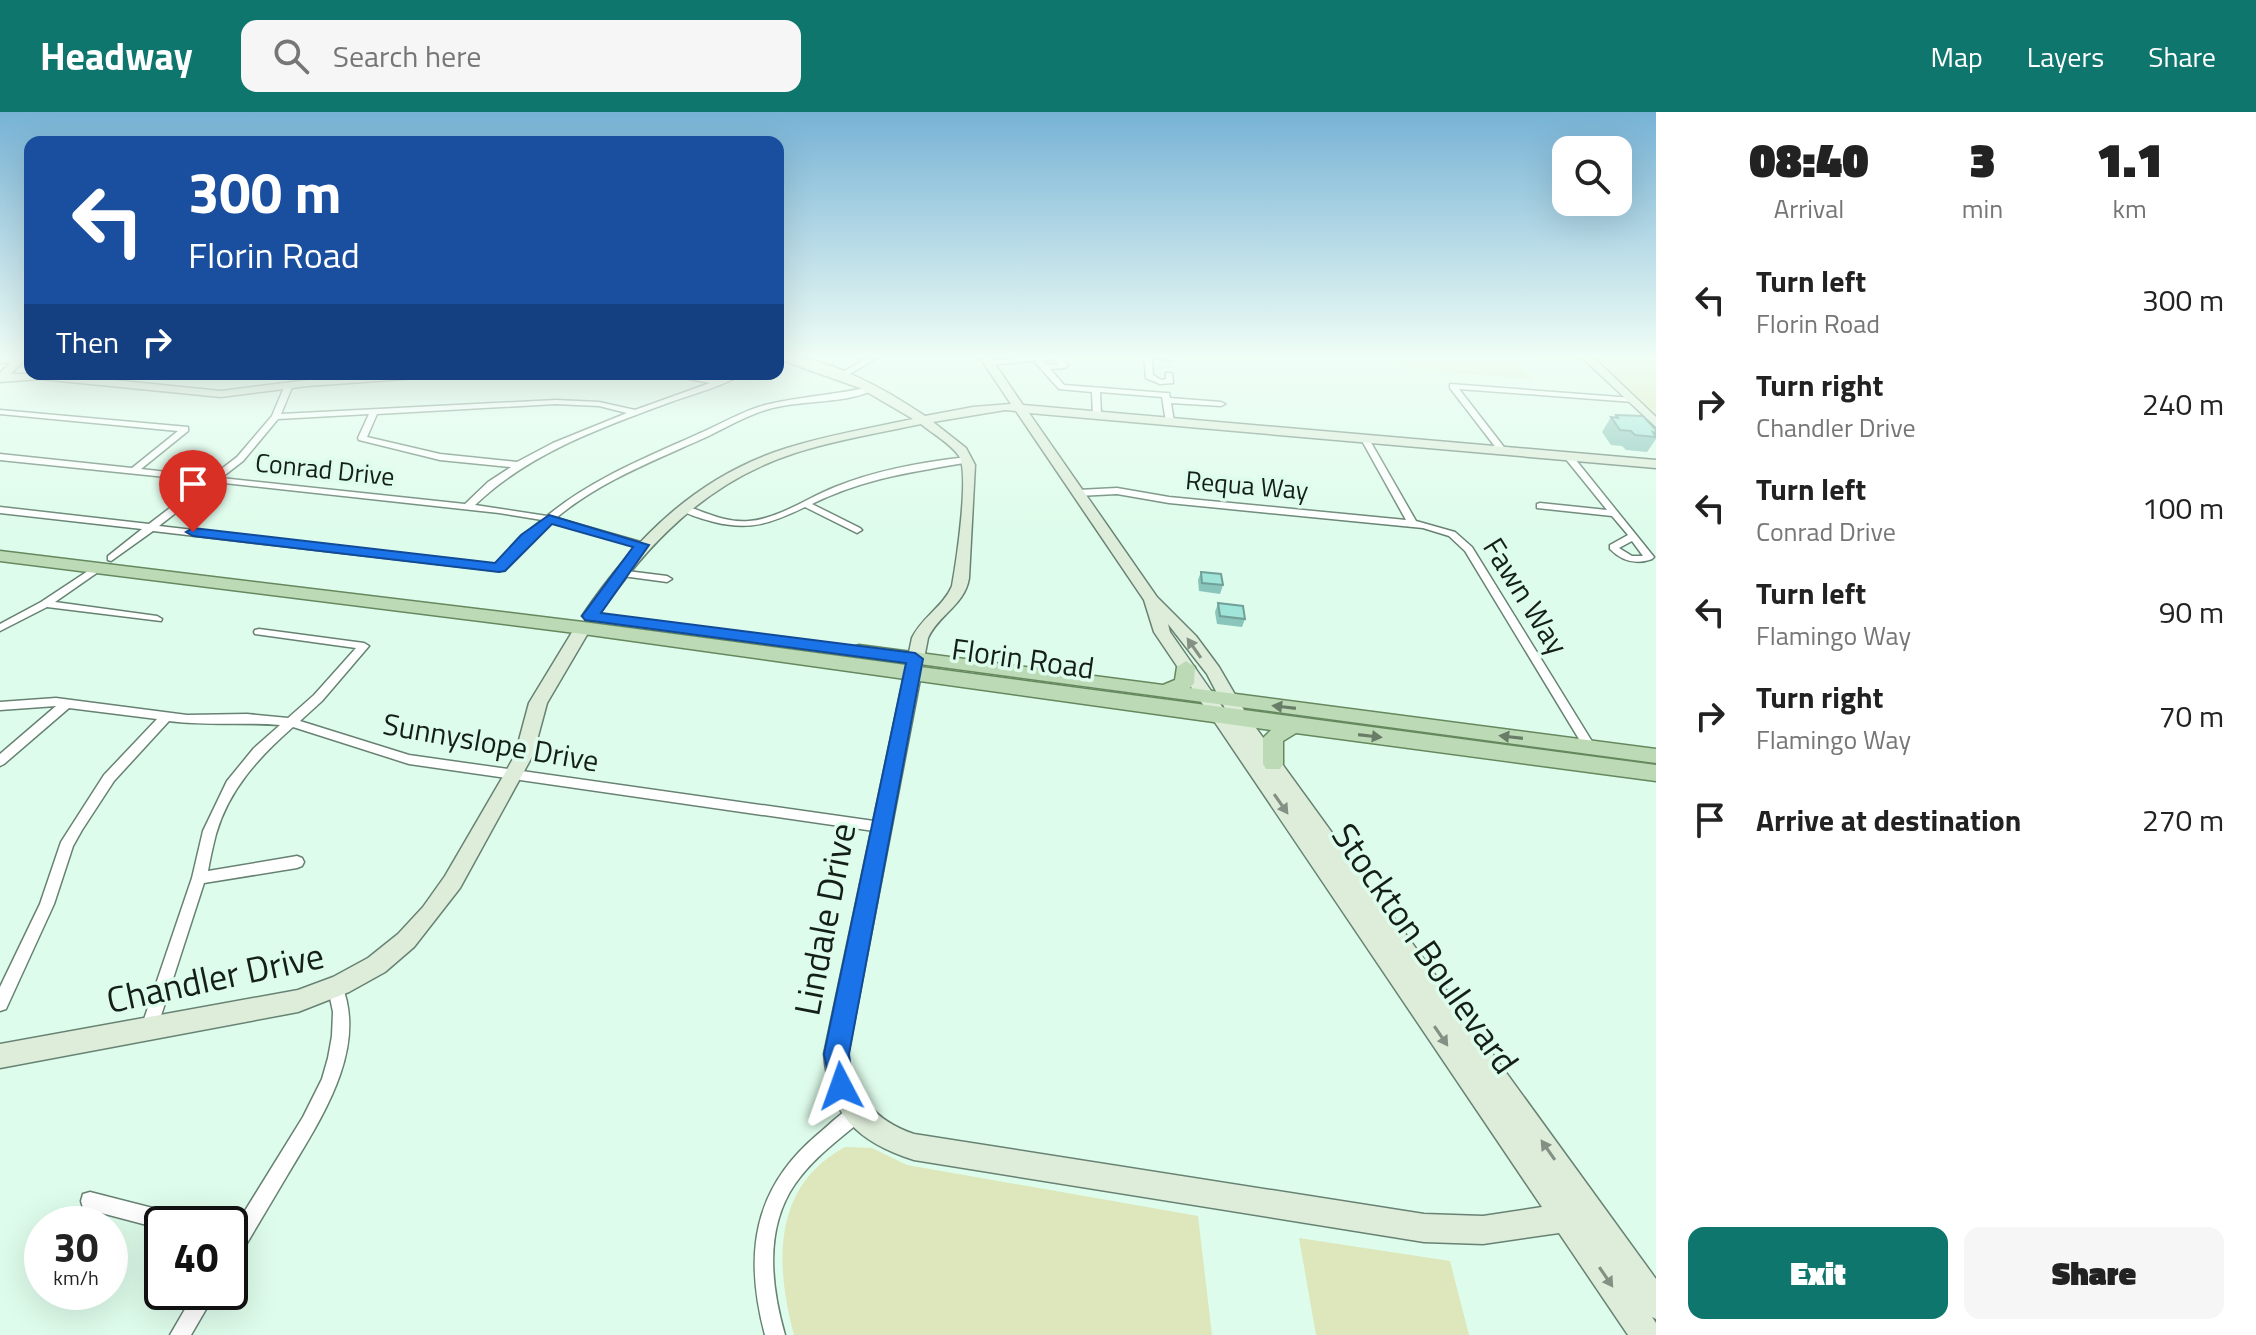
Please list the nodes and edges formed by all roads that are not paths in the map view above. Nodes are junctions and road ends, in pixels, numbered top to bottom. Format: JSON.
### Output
{"nodes":[{"id":1,"x":0,"y":412,"type":"edge"},
{"id":2,"x":278,"y":412,"type":"edge"},
{"id":3,"x":373,"y":412,"type":"edge"},
{"id":4,"x":374,"y":412,"type":"edge"},
{"id":5,"x":501,"y":412,"type":"edge"},
{"id":6,"x":633,"y":412,"type":"edge"},
{"id":7,"x":754,"y":412,"type":"edge"},
{"id":8,"x":912,"y":412,"type":"edge"},
{"id":9,"x":964,"y":412,"type":"edge"},
{"id":10,"x":1023,"y":412,"type":"edge"},
{"id":11,"x":1065,"y":412,"type":"edge"},
{"id":12,"x":1168,"y":412,"type":"edge"},
{"id":13,"x":1473,"y":412,"type":"edge"},
{"id":14,"x":638,"y":413,"type":"joint"},
{"id":15,"x":1097,"y":415,"type":"joint"},
{"id":16,"x":276,"y":417,"type":"junction"},
{"id":17,"x":499,"y":418,"type":"dead end"},
{"id":18,"x":924,"y":420,"type":"junction"},
{"id":19,"x":1170,"y":422,"type":"junction"},
{"id":20,"x":1365,"y":439,"type":"junction"},
{"id":21,"x":1503,"y":451,"type":"junction"},
{"id":22,"x":1568,"y":456,"type":"junction"},
{"id":23,"x":0,"y":457,"type":"edge"},
{"id":24,"x":967,"y":460,"type":"junction"},
{"id":25,"x":1656,"y":464,"type":"edge"},
{"id":26,"x":518,"y":465,"type":"junction"},
{"id":27,"x":133,"y":472,"type":"junction"},
{"id":28,"x":216,"y":480,"type":"junction"},
{"id":29,"x":1078,"y":493,"type":"junction"},
{"id":30,"x":806,"y":504,"type":"junction"},
{"id":31,"x":1540,"y":506,"type":"dead end"},
{"id":32,"x":467,"y":507,"type":"junction"},
{"id":33,"x":683,"y":508,"type":"junction"},
{"id":34,"x":0,"y":510,"type":"edge"},
{"id":35,"x":1614,"y":513,"type":"junction"},
{"id":36,"x":549,"y":519,"type":"junction"},
{"id":37,"x":1412,"y":523,"type":"junction"},
{"id":38,"x":152,"y":527,"type":"junction"},
{"id":39,"x":857,"y":530,"type":"dead end"},
{"id":40,"x":1635,"y":538,"type":"dead end"},
{"id":41,"x":0,"y":545,"type":"edge"},
{"id":42,"x":641,"y":545,"type":"junction"},
{"id":43,"x":0,"y":556,"type":"edge"},
{"id":44,"x":104,"y":563,"type":"junction"},
{"id":45,"x":619,"y":573,"type":"junction"},
{"id":46,"x":667,"y":579,"type":"dead end"},
{"id":47,"x":1152,"y":600,"type":"junction"},
{"id":48,"x":45,"y":604,"type":"junction"},
{"id":49,"x":157,"y":619,"type":"dead end"},
{"id":50,"x":587,"y":622,"type":"junction"},
{"id":51,"x":0,"y":628,"type":"edge"},
{"id":52,"x":259,"y":632,"type":"dead end"},
{"id":53,"x":913,"y":666,"type":"junction"},
{"id":54,"x":1186,"y":667,"type":"junction"},
{"id":55,"x":1163,"y":692,"type":"junction"},
{"id":56,"x":1209,"y":699,"type":"junction"},
{"id":57,"x":67,"y":703,"type":"junction"},
{"id":58,"x":0,"y":706,"type":"edge"},
{"id":59,"x":1231,"y":712,"type":"junction"},
{"id":60,"x":166,"y":717,"type":"junction"},
{"id":61,"x":291,"y":722,"type":"junction"},
{"id":62,"x":1293,"y":726,"type":"junction"},
{"id":63,"x":1594,"y":756,"type":"junction"},
{"id":64,"x":1656,"y":756,"type":"edge"},
{"id":65,"x":0,"y":761,"type":"edge"},
{"id":66,"x":1273,"y":764,"type":"junction"},
{"id":67,"x":1656,"y":773,"type":"edge"},
{"id":68,"x":514,"y":774,"type":"junction"},
{"id":69,"x":881,"y":827,"type":"junction"},
{"id":70,"x":297,"y":862,"type":"dead end"},
{"id":71,"x":199,"y":878,"type":"junction"},
{"id":72,"x":336,"y":988,"type":"junction"},
{"id":73,"x":0,"y":1004,"type":"edge"},
{"id":74,"x":149,"y":1028,"type":"junction"},
{"id":75,"x":0,"y":1056,"type":"edge"},
{"id":76,"x":856,"y":1114,"type":"junction"},
{"id":77,"x":90,"y":1201,"type":"dead end"},
{"id":78,"x":144,"y":1215,"type":"edge"},
{"id":79,"x":1580,"y":1217,"type":"junction"},
{"id":80,"x":248,"y":1218,"type":"edge"},
{"id":81,"x":1656,"y":1304,"type":"edge"},
{"id":82,"x":195,"y":1310,"type":"edge"},
{"id":83,"x":180,"y":1335,"type":"edge"},
{"id":84,"x":775,"y":1335,"type":"edge"},
{"id":85,"x":1646,"y":1335,"type":"edge"}],
"edges":[{"from":1,"to":27,"type":"street"},
{"from":2,"to":16,"type":"street"},
{"from":3,"to":16,"type":"street"},
{"from":4,"to":26,"type":"street"},
{"from":5,"to":17,"type":"street"},
{"from":6,"to":14,"type":"street"},
{"from":7,"to":36,"type":"street"},
{"from":8,"to":18,"type":"street"},
{"from":9,"to":18,"type":"street","name":"Chandler Drive"},
{"from":10,"to":29,"type":"street","name":"Stockton Boulevard"},
{"from":11,"to":15,"type":"street","name":"Chandler Drive"},
{"from":12,"to":19,"type":"street"},
{"from":13,"to":21,"type":"street"},
{"from":14,"to":26,"type":"street"},
{"from":15,"to":19,"type":"street","name":"Chandler Drive"},
{"from":16,"to":28,"type":"street"},
{"from":18,"to":24,"type":"street"},
{"from":18,"to":33,"type":"street","name":"Chandler Drive"},
{"from":19,"to":20,"type":"street","name":"Chandler Drive"},
{"from":20,"to":21,"type":"street","name":"Chandler Drive"},
{"from":20,"to":37,"type":"street"},
{"from":21,"to":22,"type":"street","name":"Chandler Drive"},
{"from":22,"to":25,"type":"street","name":"Chandler Drive"},
{"from":22,"to":35,"type":"street"},
{"from":23,"to":27,"type":"street","name":"Conrad Drive"},
{"from":24,"to":30,"type":"street"},
{"from":24,"to":53,"type":"street","name":"Lindale Drive"},
{"from":26,"to":32,"type":"street"},
{"from":27,"to":28,"type":"street","name":"Conrad Drive"},
{"from":28,"to":32,"type":"street","name":"Conrad Drive"},
{"from":28,"to":38,"type":"street"},
{"from":29,"to":37,"type":"street","name":"Requa Way"},
{"from":29,"to":47,"type":"street","name":"Stockton Boulevard"},
{"from":30,"to":33,"type":"street"},
{"from":30,"to":39,"type":"street"},
{"from":31,"to":35,"type":"street"},
{"from":32,"to":36,"type":"street","name":"Conrad Drive"},
{"from":33,"to":42,"type":"street","name":"Chandler Drive"},
{"from":34,"to":38,"type":"street"},
{"from":35,"to":40,"type":"street"},
{"from":36,"to":38,"type":"street"},
{"from":36,"to":42,"type":"street","name":"Conrad Drive"},
{"from":37,"to":63,"type":"street","name":"Fawn Way"},
{"from":38,"to":44,"type":"street"},
{"from":41,"to":44,"type":"main road","name":"Florin Road"},
{"from":42,"to":45,"type":"street","name":"Chandler Drive"},
{"from":43,"to":44,"type":"main road","name":"Florin Road"},
{"from":44,"to":48,"type":"street"},
{"from":44,"to":50,"type":"main road","name":"Florin Road"},
{"from":44,"to":50,"type":"main road","name":"Florin Road"},
{"from":45,"to":46,"type":"street"},
{"from":45,"to":50,"type":"street","name":"Chandler Drive"},
{"from":47,"to":54,"type":"street","name":"Stockton Boulevard"},
{"from":59,"to":47,"type":"street","name":"Stockton Boulevard","one_way":true},
{"from":48,"to":49,"type":"street"},
{"from":48,"to":51,"type":"street"},
{"from":50,"to":53,"type":"main road","name":"Florin Road"},
{"from":50,"to":53,"type":"main road","name":"Florin Road"},
{"from":50,"to":68,"type":"street","name":"Chandler Drive"},
{"from":52,"to":61,"type":"street"},
{"from":53,"to":55,"type":"main road","name":"Florin Road"},
{"from":53,"to":59,"type":"main road","name":"Florin Road"},
{"from":53,"to":69,"type":"street","name":"Lindale Drive"},
{"from":54,"to":55,"type":"main road"},
{"from":54,"to":56,"type":"street","name":"Stockton Boulevard"},
{"from":55,"to":56,"type":"main road","name":"Florin Road"},
{"from":56,"to":59,"type":"main road","name":"Florin Road"},
{"from":57,"to":58,"type":"street","name":"Sunnyslope Drive"},
{"from":57,"to":60,"type":"street","name":"Sunnyslope Drive"},
{"from":57,"to":65,"type":"street"},
{"from":59,"to":62,"type":"main road","name":"Florin Road"},
{"from":63,"to":59,"type":"main road","name":"Florin Road","one_way":true},
{"from":59,"to":66,"type":"street","name":"Stockton Boulevard"},
{"from":59,"to":79,"type":"street","name":"Stockton Boulevard","one_way":true},
{"from":60,"to":61,"type":"street","name":"Sunnyslope Drive"},
{"from":60,"to":73,"type":"street"},
{"from":61,"to":68,"type":"street","name":"Sunnyslope Drive"},
{"from":61,"to":71,"type":"street"},
{"from":62,"to":63,"type":"main road","name":"Florin Road","one_way":true},
{"from":62,"to":66,"type":"main road"},
{"from":63,"to":64,"type":"main road","name":"Florin Road"},
{"from":63,"to":67,"type":"main road","name":"Florin Road"},
{"from":79,"to":66,"type":"street","name":"Stockton Boulevard","one_way":true},
{"from":68,"to":69,"type":"street","name":"Sunnyslope Drive"},
{"from":68,"to":72,"type":"street","name":"Chandler Drive"},
{"from":69,"to":76,"type":"street","name":"Lindale Drive"},
{"from":70,"to":71,"type":"street"},
{"from":71,"to":74,"type":"street"},
{"from":72,"to":74,"type":"street","name":"Chandler Drive"},
{"from":72,"to":80,"type":"street"},
{"from":74,"to":75,"type":"street","name":"Chandler Drive"},
{"from":76,"to":79,"type":"street","name":"Lindale Drive"},
{"from":76,"to":84,"type":"street"},
{"from":77,"to":78,"type":"street"},
{"from":79,"to":81,"type":"street","name":"Stockton Boulevard"},
{"from":79,"to":85,"type":"street","name":"Stockton Boulevard","one_way":true},
{"from":82,"to":83,"type":"street"}]}
